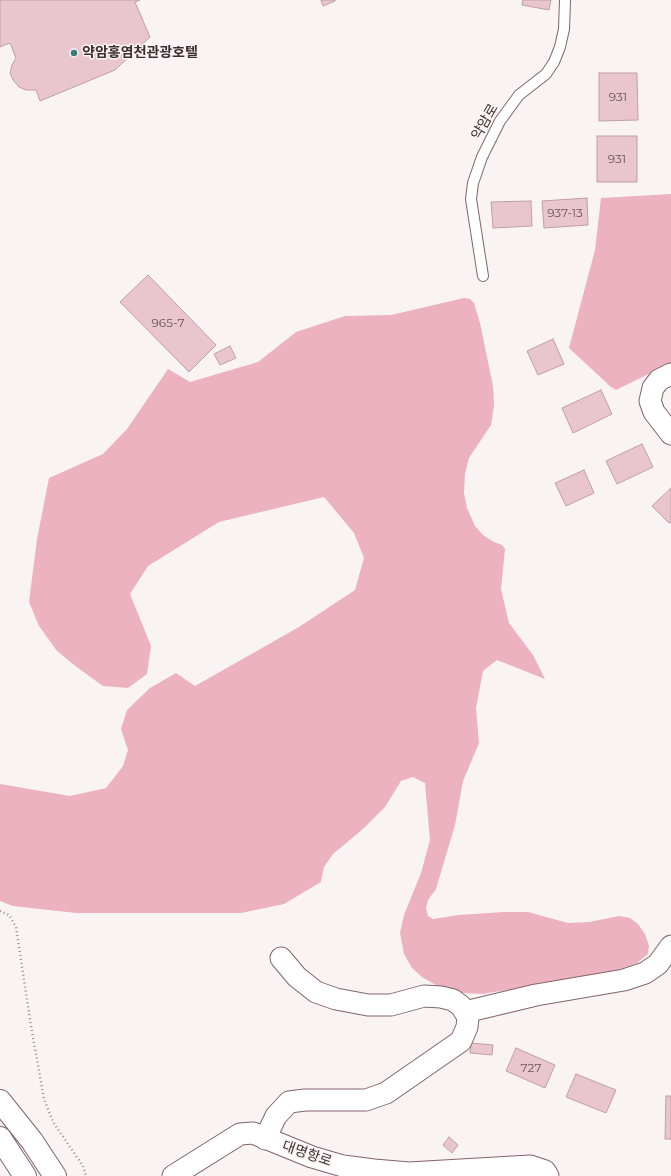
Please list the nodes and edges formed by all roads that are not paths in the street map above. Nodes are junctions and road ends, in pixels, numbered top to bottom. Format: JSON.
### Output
{"nodes":[{"id":1,"x":565,"y":0,"type":"edge"},
{"id":2,"x":483,"y":276,"type":"dead end"},
{"id":3,"x":671,"y":374,"type":"edge"},
{"id":4,"x":671,"y":434,"type":"edge"},
{"id":5,"x":671,"y":946,"type":"edge"},
{"id":6,"x":281,"y":958,"type":"dead end"},
{"id":7,"x":465,"y":1012,"type":"junction"},
{"id":8,"x":0,"y":1101,"type":"edge"},
{"id":9,"x":0,"y":1138,"type":"edge"},
{"id":10,"x":265,"y":1139,"type":"junction"},
{"id":11,"x":25,"y":1176,"type":"edge"},
{"id":12,"x":55,"y":1176,"type":"edge"},
{"id":13,"x":173,"y":1176,"type":"edge"},
{"id":14,"x":548,"y":1176,"type":"edge"}],
"edges":[{"from":1,"to":2,"type":"lane","name":"약암로"},
{"from":3,"to":4,"type":"street"},
{"from":5,"to":7,"type":"street"},
{"from":6,"to":7,"type":"street"},
{"from":7,"to":10,"type":"street"},
{"from":8,"to":12,"type":"main road"},
{"from":9,"to":11,"type":"main road"},
{"from":10,"to":13,"type":"street","name":"대명항로"},
{"from":10,"to":14,"type":"street","name":"대명항로"}]}
